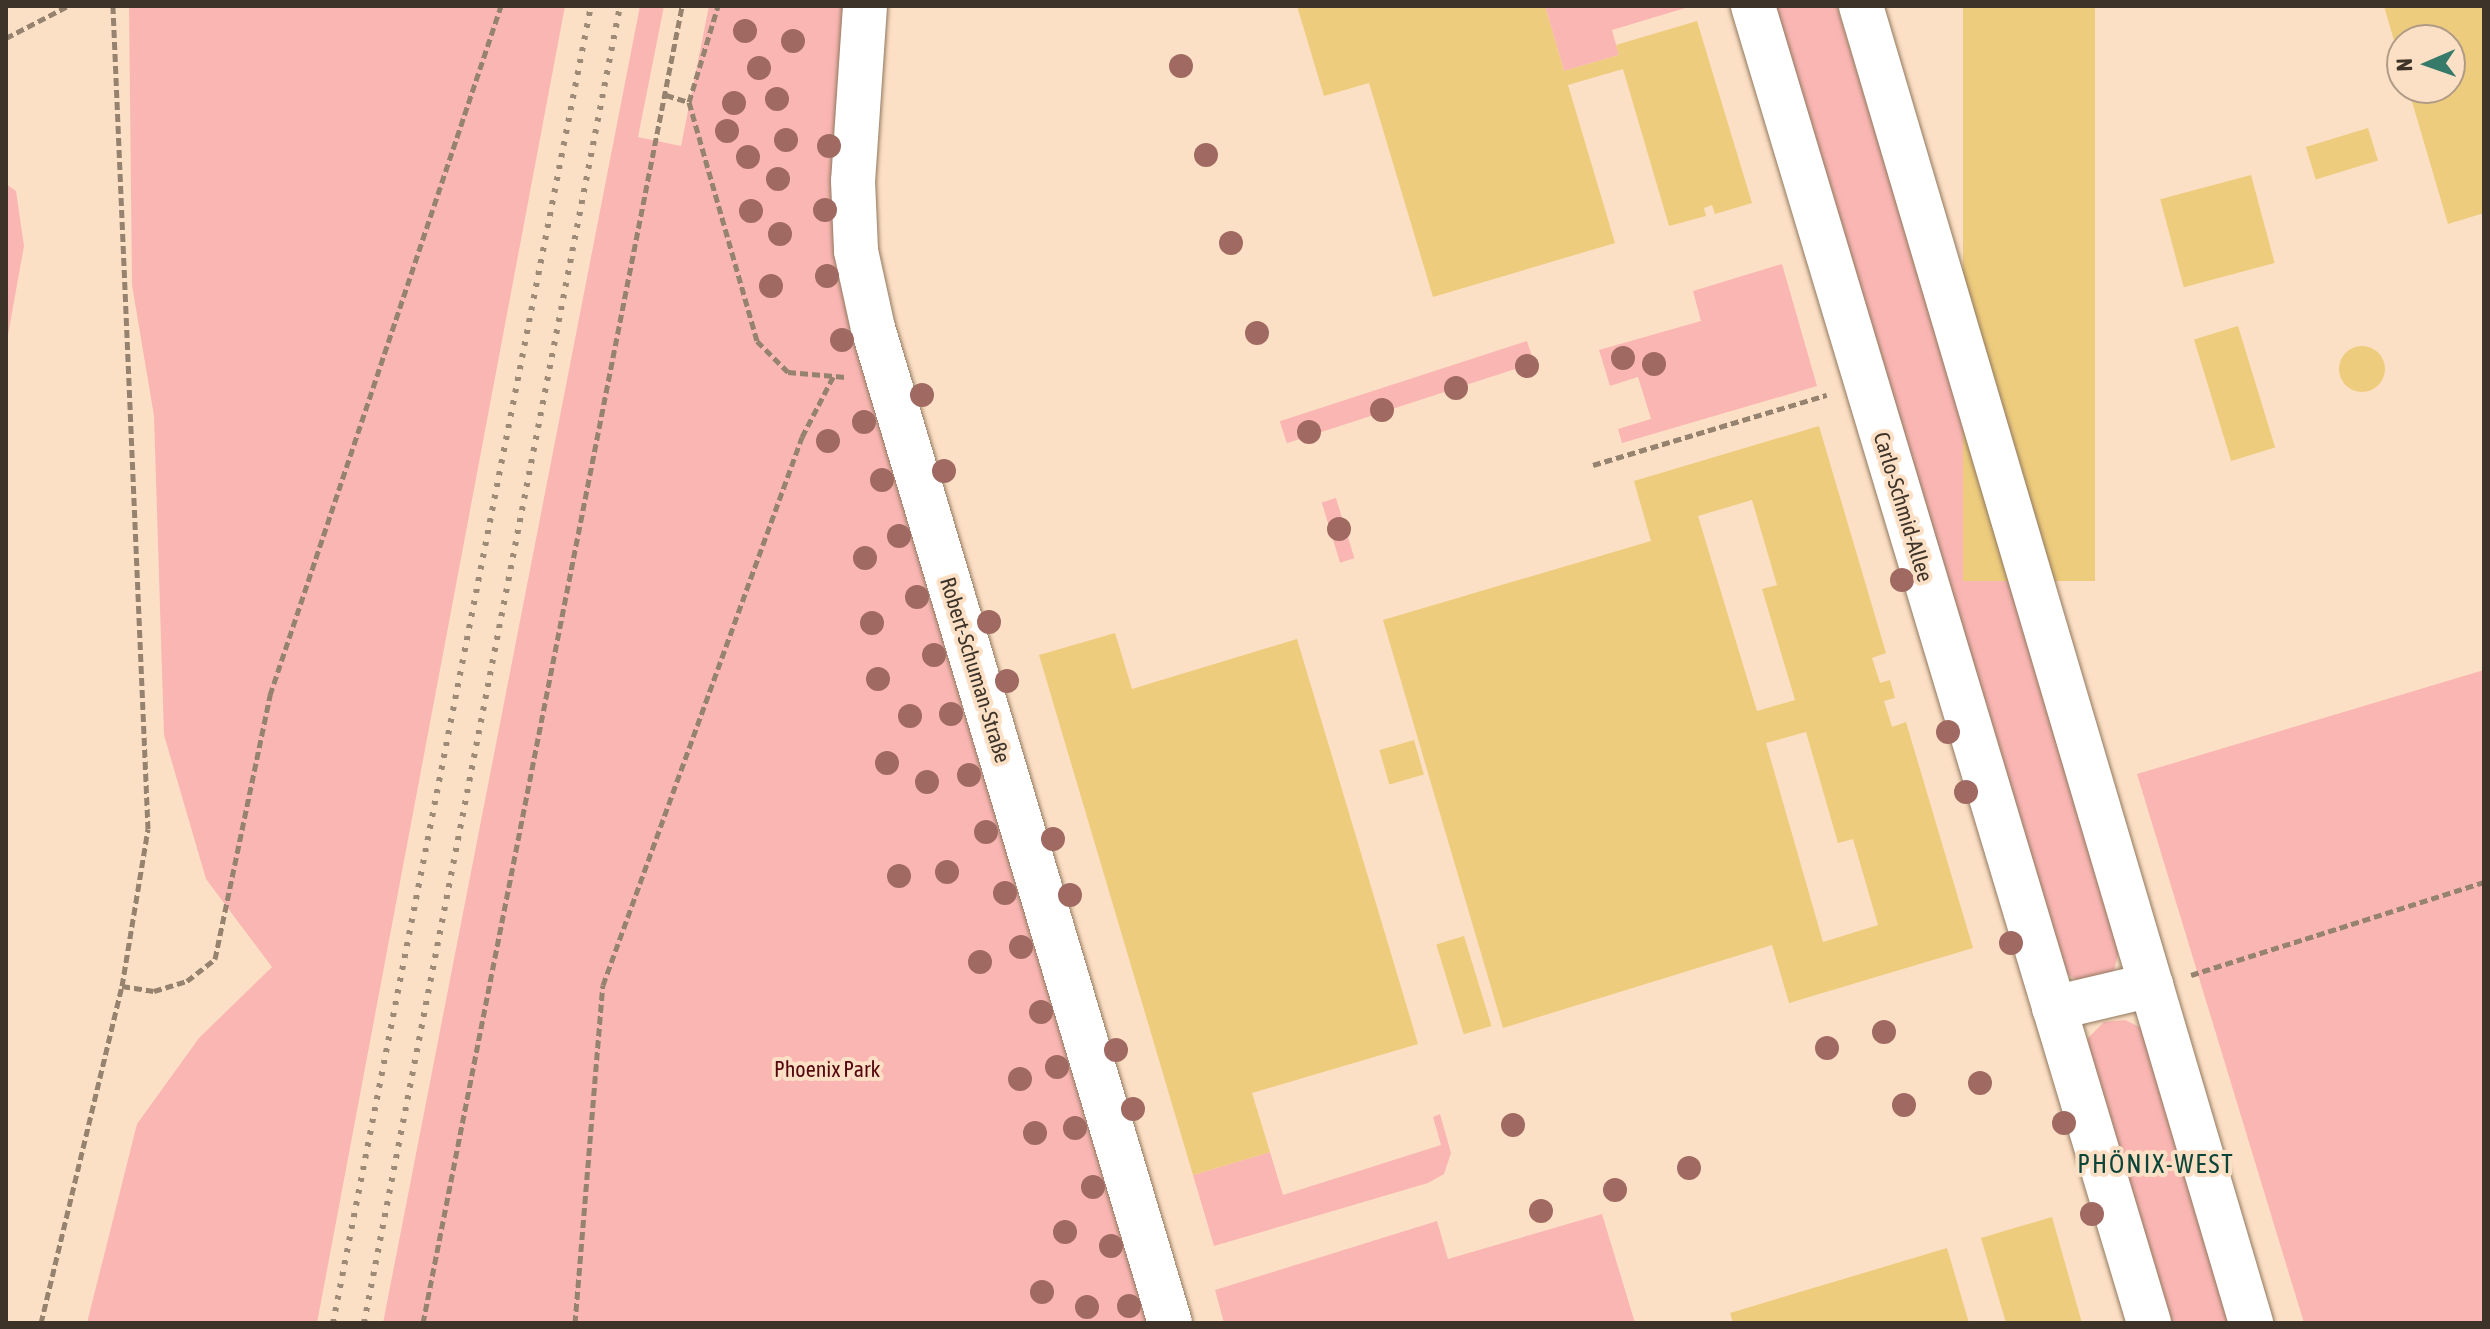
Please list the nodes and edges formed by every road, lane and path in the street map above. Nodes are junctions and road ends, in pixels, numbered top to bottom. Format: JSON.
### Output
{"nodes":[{"id":1,"x":68,"y":6,"type":"edge"},
{"id":2,"x":113,"y":6,"type":"edge"},
{"id":3,"x":501,"y":6,"type":"edge"},
{"id":4,"x":682,"y":6,"type":"edge"},
{"id":5,"x":718,"y":6,"type":"edge"},
{"id":6,"x":865,"y":6,"type":"edge"},
{"id":7,"x":1753,"y":6,"type":"edge"},
{"id":8,"x":1861,"y":6,"type":"edge"},
{"id":9,"x":6,"y":38,"type":"edge"},
{"id":10,"x":666,"y":95,"type":"junction"},
{"id":11,"x":689,"y":102,"type":"junction"},
{"id":12,"x":833,"y":377,"type":"junction"},
{"id":13,"x":888,"y":379,"type":"junction"},
{"id":14,"x":1828,"y":395,"type":"dead end"},
{"id":15,"x":1593,"y":465,"type":"dead end"},
{"id":16,"x":2484,"y":882,"type":"edge"},
{"id":17,"x":2151,"y":985,"type":"junction"},
{"id":18,"x":122,"y":986,"type":"junction"},
{"id":19,"x":2054,"y":1008,"type":"junction"},
{"id":20,"x":41,"y":1323,"type":"edge"},
{"id":21,"x":423,"y":1323,"type":"edge"},
{"id":22,"x":575,"y":1323,"type":"edge"},
{"id":23,"x":1170,"y":1323,"type":"edge"},
{"id":24,"x":2149,"y":1323,"type":"edge"},
{"id":25,"x":2251,"y":1323,"type":"edge"}],
"edges":[{"from":1,"to":9,"type":"path"},
{"from":2,"to":18,"type":"path"},
{"from":3,"to":18,"type":"path"},
{"from":4,"to":10,"type":"path"},
{"from":5,"to":11,"type":"path"},
{"from":6,"to":13,"type":"street","name":"Robert-Schuman-Straße"},
{"from":7,"to":19,"type":"street","name":"Carlo-Schmid-Allee"},
{"from":8,"to":17,"type":"street"},
{"from":10,"to":11,"type":"path"},
{"from":10,"to":21,"type":"path"},
{"from":11,"to":12,"type":"path"},
{"from":12,"to":13,"type":"path"},
{"from":12,"to":22,"type":"path"},
{"from":13,"to":23,"type":"street","name":"Robert-Schuman-Straße"},
{"from":14,"to":15,"type":"path"},
{"from":16,"to":17,"type":"path"},
{"from":17,"to":19,"type":"street"},
{"from":17,"to":25,"type":"street"},
{"from":18,"to":20,"type":"path"},
{"from":19,"to":24,"type":"street","name":"Carlo-Schmid-Allee"}]}
